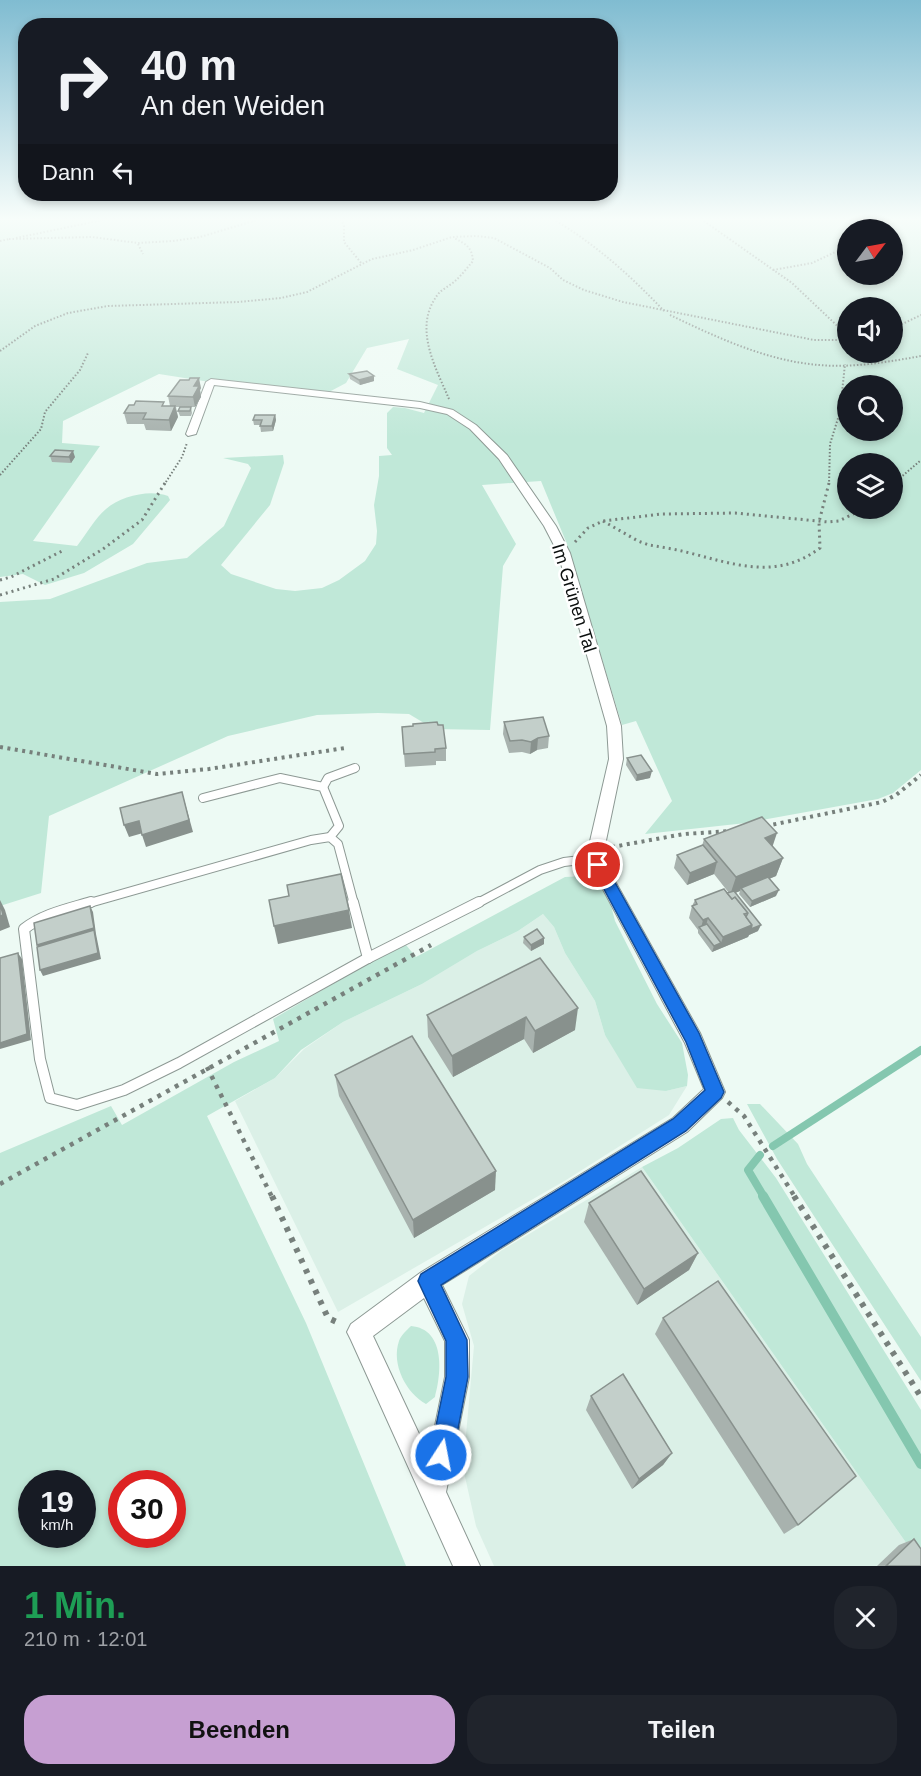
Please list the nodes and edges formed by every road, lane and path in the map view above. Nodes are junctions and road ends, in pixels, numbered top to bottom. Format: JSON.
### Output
{"nodes":[{"id":1,"x":307,"y":292,"type":"edge"},
{"id":2,"x":440,"y":292,"type":"edge"},
{"id":3,"x":592,"y":292,"type":"edge"},
{"id":4,"x":646,"y":292,"type":"edge"},
{"id":5,"x":802,"y":292,"type":"edge"},
{"id":6,"x":665,"y":312,"type":"junction"},
{"id":7,"x":921,"y":315,"type":"edge"},
{"id":8,"x":903,"y":324,"type":"edge"},
{"id":9,"x":837,"y":325,"type":"edge"},
{"id":10,"x":837,"y":340,"type":"edge"},
{"id":11,"x":0,"y":351,"type":"edge"},
{"id":12,"x":88,"y":353,"type":"dead end"},
{"id":13,"x":921,"y":356,"type":"edge"},
{"id":14,"x":845,"y":364,"type":"junction"},
{"id":15,"x":450,"y":412,"type":"junction"},
{"id":16,"x":191,"y":434,"type":"joint"},
{"id":17,"x":921,"y":460,"type":"edge"},
{"id":18,"x":0,"y":475,"type":"edge"},
{"id":19,"x":903,"y":476,"type":"edge"},
{"id":20,"x":843,"y":519,"type":"edge"},
{"id":21,"x":603,"y":521,"type":"junction"},
{"id":22,"x":819,"y":522,"type":"junction"},
{"id":23,"x":64,"y":550,"type":"dead end"},
{"id":24,"x":564,"y":553,"type":"junction"},
{"id":25,"x":0,"y":580,"type":"edge"},
{"id":26,"x":0,"y":595,"type":"edge"},
{"id":27,"x":0,"y":747,"type":"edge"},
{"id":28,"x":345,"y":748,"type":"dead end"},
{"id":29,"x":355,"y":768,"type":"dead end"},
{"id":30,"x":921,"y":775,"type":"edge"},
{"id":31,"x":323,"y":787,"type":"junction"},
{"id":32,"x":203,"y":798,"type":"dead end"},
{"id":33,"x":762,"y":826,"type":"edge"},
{"id":34,"x":740,"y":830,"type":"edge"},
{"id":35,"x":330,"y":837,"type":"junction"},
{"id":36,"x":597,"y":858,"type":"junction"},
{"id":37,"x":432,"y":944,"type":"dead end"},
{"id":38,"x":368,"y":958,"type":"junction"},
{"id":39,"x":207,"y":1068,"type":"junction"},
{"id":40,"x":715,"y":1092,"type":"junction"},
{"id":41,"x":0,"y":1184,"type":"edge"},
{"id":42,"x":428,"y":1281,"type":"junction"},
{"id":43,"x":359,"y":1332,"type":"junction"},
{"id":44,"x":921,"y":1397,"type":"edge"},
{"id":45,"x":434,"y":1495,"type":"junction"},
{"id":46,"x":467,"y":1566,"type":"edge"}],
"edges":[{"from":1,"to":11,"type":"path"},
{"from":2,"to":15,"type":"path"},
{"from":3,"to":6,"type":"path"},
{"from":4,"to":6,"type":"path"},
{"from":5,"to":9,"type":"path"},
{"from":6,"to":10,"type":"path"},
{"from":6,"to":14,"type":"path"},
{"from":7,"to":8,"type":"path"},
{"from":12,"to":18,"type":"path"},
{"from":13,"to":14,"type":"path"},
{"from":14,"to":22,"type":"path"},
{"from":15,"to":16,"type":"street","name":"Im Grünen Tal"},
{"from":15,"to":24,"type":"street","name":"Im Grünen Tal"},
{"from":16,"to":26,"type":"path"},
{"from":17,"to":19,"type":"path"},
{"from":20,"to":22,"type":"path"},
{"from":21,"to":22,"type":"path"},
{"from":21,"to":22,"type":"path"},
{"from":21,"to":24,"type":"path"},
{"from":23,"to":25,"type":"path"},
{"from":24,"to":36,"type":"street","name":"Im Grünen Tal"},
{"from":27,"to":28,"type":"path"},
{"from":29,"to":31,"type":"lane"},
{"from":30,"to":33,"type":"path"},
{"from":31,"to":32,"type":"lane"},
{"from":31,"to":35,"type":"lane"},
{"from":34,"to":36,"type":"path"},
{"from":35,"to":38,"type":"lane"},
{"from":35,"to":38,"type":"lane"},
{"from":36,"to":38,"type":"lane"},
{"from":36,"to":40,"type":"street"},
{"from":37,"to":39,"type":"path"},
{"from":39,"to":41,"type":"path"},
{"from":39,"to":43,"type":"path"},
{"from":40,"to":42,"type":"street"},
{"from":40,"to":44,"type":"path"},
{"from":42,"to":43,"type":"street"},
{"from":42,"to":45,"type":"street"},
{"from":43,"to":45,"type":"street"},
{"from":45,"to":46,"type":"street"}]}
